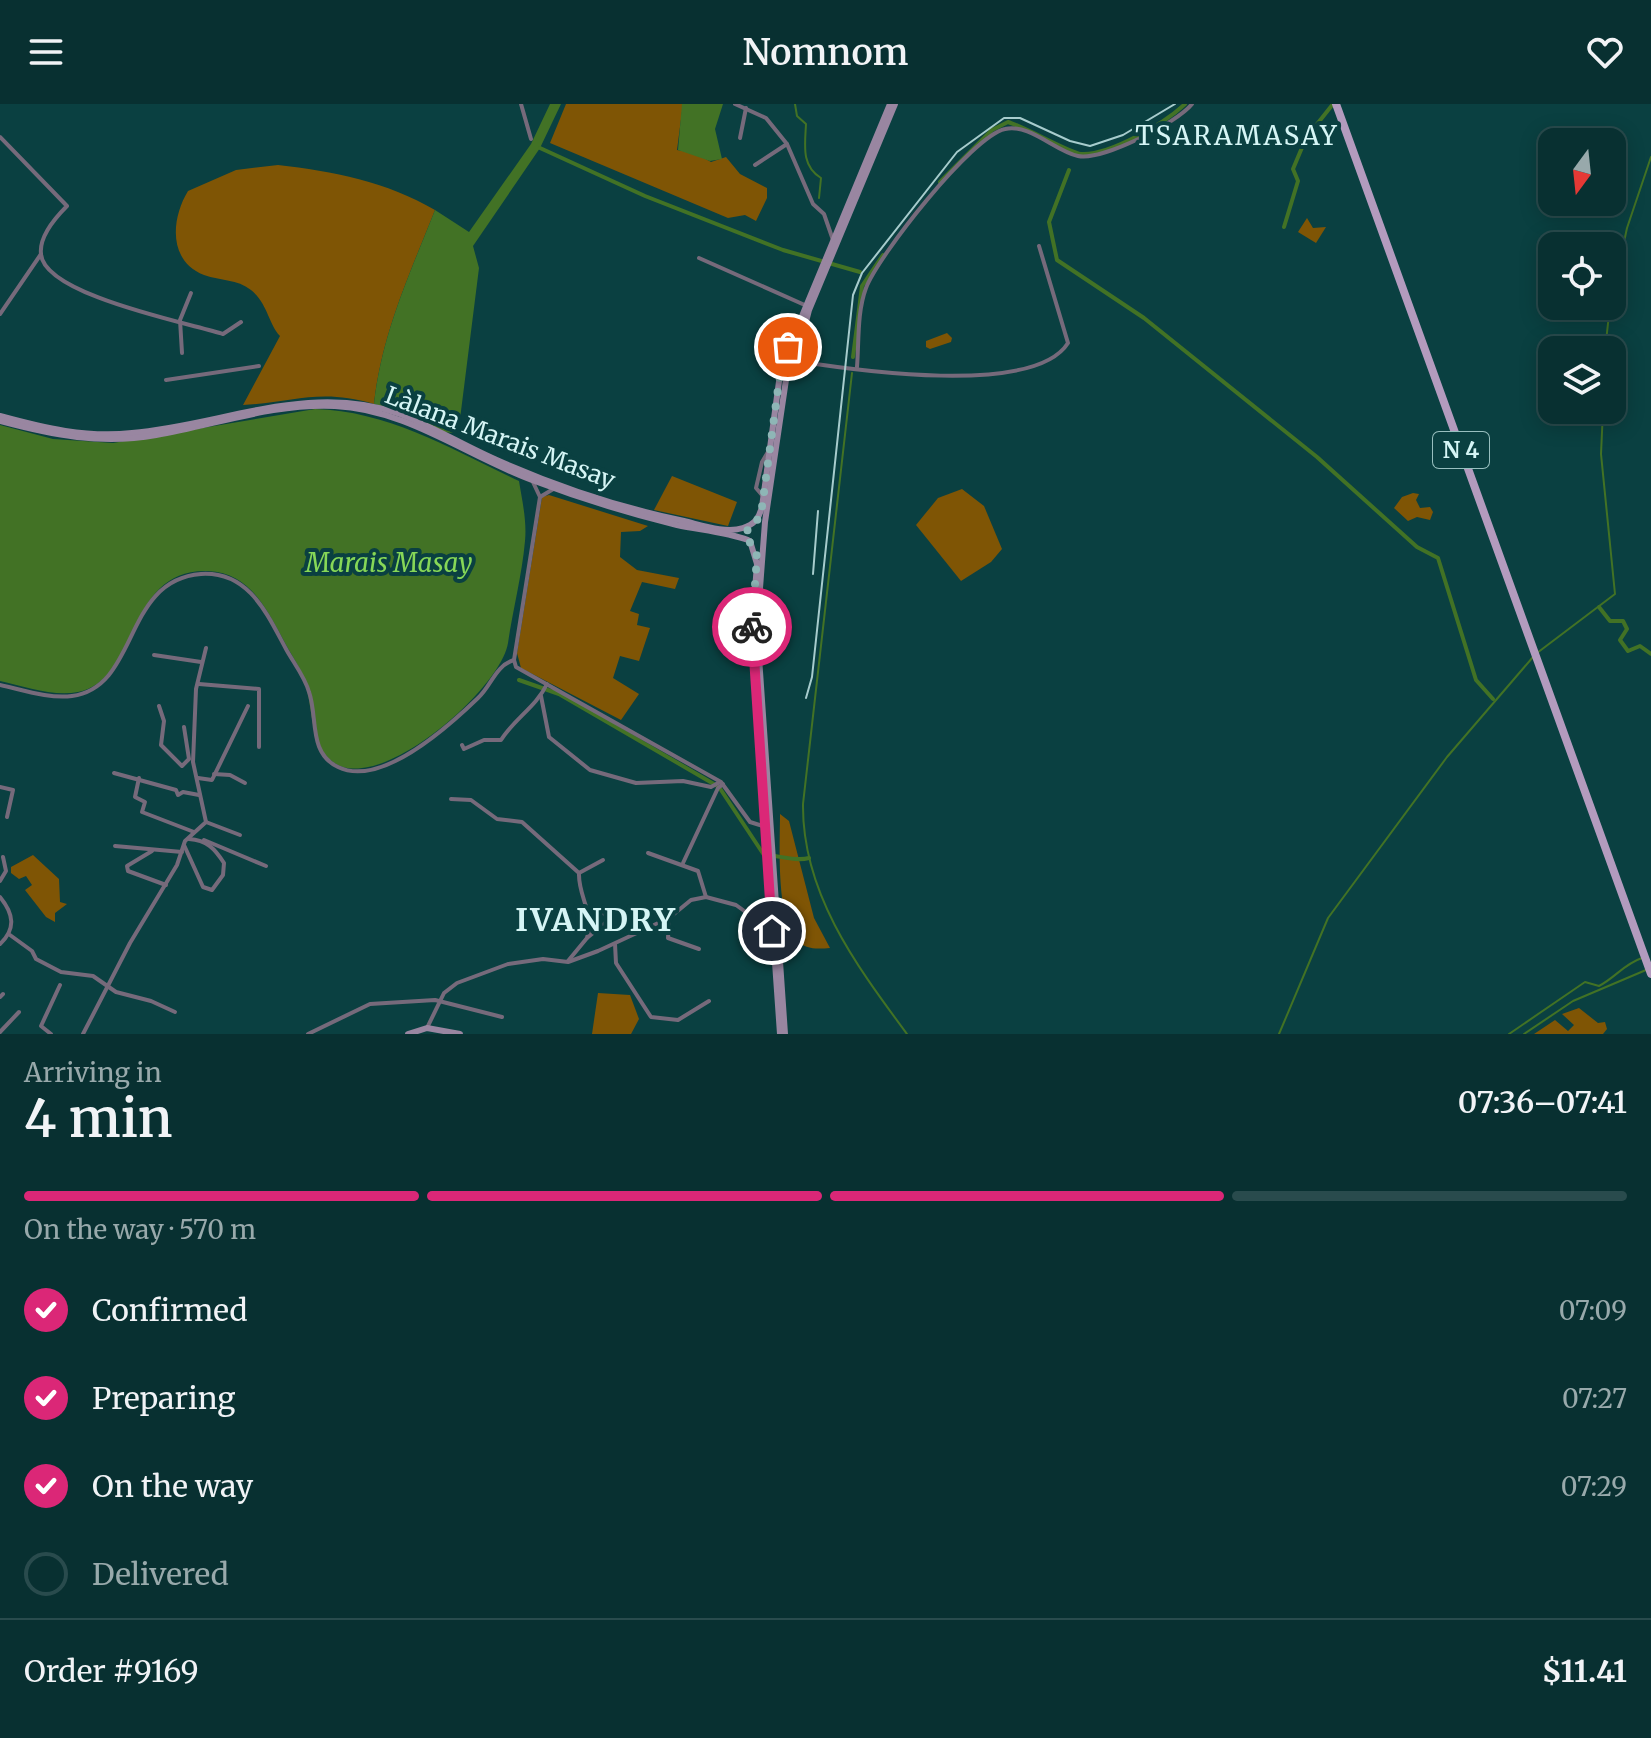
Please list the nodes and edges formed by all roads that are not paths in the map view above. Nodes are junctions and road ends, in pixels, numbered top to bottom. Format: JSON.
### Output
{"nodes":[{"id":1,"x":521,"y":104,"type":"edge"},
{"id":2,"x":735,"y":104,"type":"edge"},
{"id":3,"x":892,"y":104,"type":"edge"},
{"id":4,"x":1192,"y":104,"type":"edge"},
{"id":5,"x":1337,"y":106,"type":"edge"},
{"id":6,"x":746,"y":108,"type":"junction"},
{"id":7,"x":0,"y":137,"type":"edge"},
{"id":8,"x":740,"y":138,"type":"dead end"},
{"id":9,"x":531,"y":139,"type":"dead end"},
{"id":10,"x":787,"y":144,"type":"junction"},
{"id":11,"x":755,"y":165,"type":"dead end"},
{"id":12,"x":833,"y":240,"type":"junction"},
{"id":13,"x":1039,"y":246,"type":"dead end"},
{"id":14,"x":41,"y":254,"type":"junction"},
{"id":15,"x":699,"y":258,"type":"dead end"},
{"id":16,"x":826,"y":264,"type":"junction"},
{"id":17,"x":191,"y":293,"type":"dead end"},
{"id":18,"x":807,"y":306,"type":"junction"},
{"id":19,"x":0,"y":314,"type":"edge"},
{"id":20,"x":180,"y":320,"type":"junction"},
{"id":21,"x":241,"y":322,"type":"dead end"},
{"id":22,"x":788,"y":347,"type":"junction"},
{"id":23,"x":797,"y":351,"type":"junction"},
{"id":24,"x":182,"y":353,"type":"dead end"},
{"id":25,"x":784,"y":358,"type":"junction"},
{"id":26,"x":793,"y":361,"type":"junction"},
{"id":27,"x":812,"y":363,"type":"junction"},
{"id":28,"x":259,"y":366,"type":"dead end"},
{"id":29,"x":857,"y":367,"type":"junction"},
{"id":30,"x":166,"y":380,"type":"dead end"},
{"id":31,"x":0,"y":419,"type":"edge"},
{"id":32,"x":427,"y":429,"type":"junction"},
{"id":33,"x":532,"y":480,"type":"junction"},
{"id":34,"x":555,"y":488,"type":"junction"},
{"id":35,"x":540,"y":497,"type":"junction"},
{"id":36,"x":751,"y":524,"type":"junction"},
{"id":37,"x":764,"y":528,"type":"junction"},
{"id":38,"x":764,"y":539,"type":"junction"},
{"id":39,"x":749,"y":541,"type":"junction"},
{"id":40,"x":206,"y":648,"type":"dead end"},
{"id":41,"x":154,"y":655,"type":"dead end"},
{"id":42,"x":514,"y":660,"type":"junction"},
{"id":43,"x":201,"y":662,"type":"junction"},
{"id":44,"x":199,"y":684,"type":"junction"},
{"id":45,"x":547,"y":684,"type":"junction"},
{"id":46,"x":0,"y":685,"type":"edge"},
{"id":47,"x":542,"y":694,"type":"junction"},
{"id":48,"x":159,"y":706,"type":"dead end"},
{"id":49,"x":248,"y":706,"type":"dead end"},
{"id":50,"x":184,"y":727,"type":"dead end"},
{"id":51,"x":462,"y":745,"type":"dead end"},
{"id":52,"x":259,"y":747,"type":"dead end"},
{"id":53,"x":191,"y":760,"type":"junction"},
{"id":54,"x":114,"y":773,"type":"dead end"},
{"id":55,"x":214,"y":774,"type":"junction"},
{"id":56,"x":139,"y":778,"type":"junction"},
{"id":57,"x":198,"y":778,"type":"junction"},
{"id":58,"x":245,"y":783,"type":"dead end"},
{"id":59,"x":720,"y":785,"type":"junction"},
{"id":60,"x":0,"y":787,"type":"edge"},
{"id":61,"x":199,"y":795,"type":"junction"},
{"id":62,"x":451,"y":799,"type":"dead end"},
{"id":63,"x":7,"y":817,"type":"dead end"},
{"id":64,"x":528,"y":817,"type":"dead end"},
{"id":65,"x":767,"y":819,"type":"junction"},
{"id":66,"x":518,"y":821,"type":"junction"},
{"id":67,"x":206,"y":822,"type":"junction"},
{"id":68,"x":194,"y":832,"type":"junction"},
{"id":69,"x":240,"y":835,"type":"dead end"},
{"id":70,"x":187,"y":838,"type":"junction"},
{"id":71,"x":202,"y":839,"type":"junction"},
{"id":72,"x":184,"y":845,"type":"junction"},
{"id":73,"x":115,"y":846,"type":"dead end"},
{"id":74,"x":152,"y":851,"type":"junction"},
{"id":75,"x":182,"y":852,"type":"junction"},
{"id":76,"x":648,"y":853,"type":"dead end"},
{"id":77,"x":3,"y":857,"type":"dead end"},
{"id":78,"x":603,"y":860,"type":"dead end"},
{"id":79,"x":770,"y":860,"type":"junction"},
{"id":80,"x":683,"y":863,"type":"junction"},
{"id":81,"x":266,"y":866,"type":"dead end"},
{"id":82,"x":579,"y":873,"type":"junction"},
{"id":83,"x":0,"y":881,"type":"edge"},
{"id":84,"x":166,"y":885,"type":"junction"},
{"id":85,"x":0,"y":897,"type":"edge"},
{"id":86,"x":706,"y":897,"type":"junction"},
{"id":87,"x":589,"y":910,"type":"junction"},
{"id":88,"x":669,"y":918,"type":"junction"},
{"id":89,"x":772,"y":931,"type":"junction"},
{"id":90,"x":10,"y":935,"type":"junction"},
{"id":91,"x":587,"y":938,"type":"junction"},
{"id":92,"x":0,"y":944,"type":"edge"},
{"id":93,"x":615,"y":944,"type":"junction"},
{"id":94,"x":699,"y":949,"type":"dead end"},
{"id":95,"x":568,"y":962,"type":"junction"},
{"id":96,"x":1651,"y":974,"type":"edge"},
{"id":97,"x":60,"y":985,"type":"dead end"},
{"id":98,"x":110,"y":988,"type":"junction"},
{"id":99,"x":441,"y":1001,"type":"junction"},
{"id":100,"x":709,"y":1001,"type":"dead end"},
{"id":101,"x":19,"y":1012,"type":"dead end"},
{"id":102,"x":175,"y":1012,"type":"dead end"},
{"id":103,"x":502,"y":1017,"type":"dead end"},
{"id":104,"x":427,"y":1028,"type":"junction"},
{"id":105,"x":0,"y":1032,"type":"edge"},
{"id":106,"x":51,"y":1034,"type":"edge"},
{"id":107,"x":83,"y":1034,"type":"edge"},
{"id":108,"x":308,"y":1034,"type":"edge"},
{"id":109,"x":408,"y":1034,"type":"edge"},
{"id":110,"x":460,"y":1034,"type":"edge"},
{"id":111,"x":782,"y":1034,"type":"edge"}],
"edges":[{"from":1,"to":9,"type":"street"},
{"from":2,"to":6,"type":"street"},
{"from":3,"to":12,"type":"main road"},
{"from":3,"to":16,"type":"main road"},
{"from":4,"to":29,"type":"street"},
{"from":5,"to":96,"type":"main road","number":"N 4"},
{"from":6,"to":8,"type":"street"},
{"from":6,"to":10,"type":"street"},
{"from":7,"to":14,"type":"street"},
{"from":10,"to":11,"type":"street"},
{"from":10,"to":12,"type":"street"},
{"from":12,"to":16,"type":"main road"},
{"from":13,"to":29,"type":"street"},
{"from":14,"to":19,"type":"street"},
{"from":14,"to":20,"type":"street"},
{"from":15,"to":18,"type":"street"},
{"from":16,"to":18,"type":"main road"},
{"from":16,"to":23,"type":"main road"},
{"from":17,"to":20,"type":"street"},
{"from":18,"to":22,"type":"main road"},
{"from":20,"to":21,"type":"street"},
{"from":20,"to":24,"type":"street"},
{"from":22,"to":23,"type":"main road"},
{"from":22,"to":25,"type":"main road"},
{"from":23,"to":26,"type":"main road"},
{"from":23,"to":27,"type":"street"},
{"from":25,"to":26,"type":"main road"},
{"from":25,"to":36,"type":"main road"},
{"from":26,"to":27,"type":"street"},
{"from":26,"to":37,"type":"main road"},
{"from":27,"to":29,"type":"street"},
{"from":28,"to":30,"type":"street"},
{"from":31,"to":32,"type":"main road","name":"Làlana Marais Masay"},
{"from":32,"to":33,"type":"main road","name":"Làlana Marais Masay"},
{"from":32,"to":36,"type":"main road","name":"Làlana Marais Masay"},
{"from":33,"to":34,"type":"main road","name":"Làlana Marais Masay"},
{"from":33,"to":35,"type":"street"},
{"from":34,"to":35,"type":"street"},
{"from":34,"to":39,"type":"main road","name":"Làlana Marais Masay"},
{"from":35,"to":42,"type":"street"},
{"from":36,"to":37,"type":"main road"},
{"from":36,"to":39,"type":"main road"},
{"from":37,"to":38,"type":"main road"},
{"from":38,"to":39,"type":"main road"},
{"from":38,"to":65,"type":"main road"},
{"from":39,"to":65,"type":"main road"},
{"from":40,"to":43,"type":"street"},
{"from":41,"to":43,"type":"street"},
{"from":42,"to":45,"type":"street"},
{"from":42,"to":46,"type":"street"},
{"from":43,"to":44,"type":"street"},
{"from":44,"to":52,"type":"street"},
{"from":44,"to":53,"type":"street"},
{"from":45,"to":47,"type":"street"},
{"from":45,"to":59,"type":"street"},
{"from":47,"to":51,"type":"street"},
{"from":47,"to":59,"type":"street"},
{"from":48,"to":53,"type":"street"},
{"from":49,"to":55,"type":"street"},
{"from":50,"to":53,"type":"street"},
{"from":53,"to":57,"type":"street"},
{"from":54,"to":56,"type":"street"},
{"from":55,"to":57,"type":"street"},
{"from":55,"to":58,"type":"street"},
{"from":56,"to":61,"type":"street"},
{"from":56,"to":68,"type":"street"},
{"from":57,"to":61,"type":"street"},
{"from":59,"to":65,"type":"street"},
{"from":59,"to":80,"type":"street"},
{"from":60,"to":63,"type":"street"},
{"from":61,"to":67,"type":"street"},
{"from":62,"to":66,"type":"street"},
{"from":64,"to":66,"type":"street"},
{"from":65,"to":79,"type":"main road"},
{"from":66,"to":82,"type":"street"},
{"from":67,"to":68,"type":"street"},
{"from":67,"to":69,"type":"street"},
{"from":68,"to":70,"type":"street"},
{"from":70,"to":71,"type":"street"},
{"from":70,"to":72,"type":"street"},
{"from":71,"to":72,"type":"street"},
{"from":71,"to":81,"type":"street"},
{"from":72,"to":75,"type":"street"},
{"from":73,"to":74,"type":"street"},
{"from":74,"to":75,"type":"street"},
{"from":74,"to":84,"type":"street"},
{"from":75,"to":84,"type":"street"},
{"from":76,"to":80,"type":"street"},
{"from":77,"to":83,"type":"street"},
{"from":78,"to":82,"type":"street"},
{"from":79,"to":89,"type":"main road"},
{"from":79,"to":111,"type":"main road"},
{"from":80,"to":86,"type":"street"},
{"from":82,"to":87,"type":"street"},
{"from":84,"to":98,"type":"street"},
{"from":85,"to":90,"type":"street"},
{"from":86,"to":88,"type":"street"},
{"from":86,"to":89,"type":"street"},
{"from":87,"to":91,"type":"street"},
{"from":87,"to":91,"type":"street"},
{"from":88,"to":93,"type":"street"},
{"from":88,"to":94,"type":"street"},
{"from":89,"to":111,"type":"main road"},
{"from":90,"to":92,"type":"street"},
{"from":90,"to":98,"type":"street"},
{"from":91,"to":95,"type":"street"},
{"from":93,"to":95,"type":"street"},
{"from":93,"to":100,"type":"street"},
{"from":95,"to":99,"type":"street"},
{"from":97,"to":106,"type":"street"},
{"from":98,"to":102,"type":"street"},
{"from":98,"to":107,"type":"street"},
{"from":99,"to":103,"type":"street"},
{"from":99,"to":104,"type":"street"},
{"from":99,"to":108,"type":"street"},
{"from":101,"to":105,"type":"street"},
{"from":104,"to":109,"type":"main road"},
{"from":104,"to":110,"type":"main road"}]}
